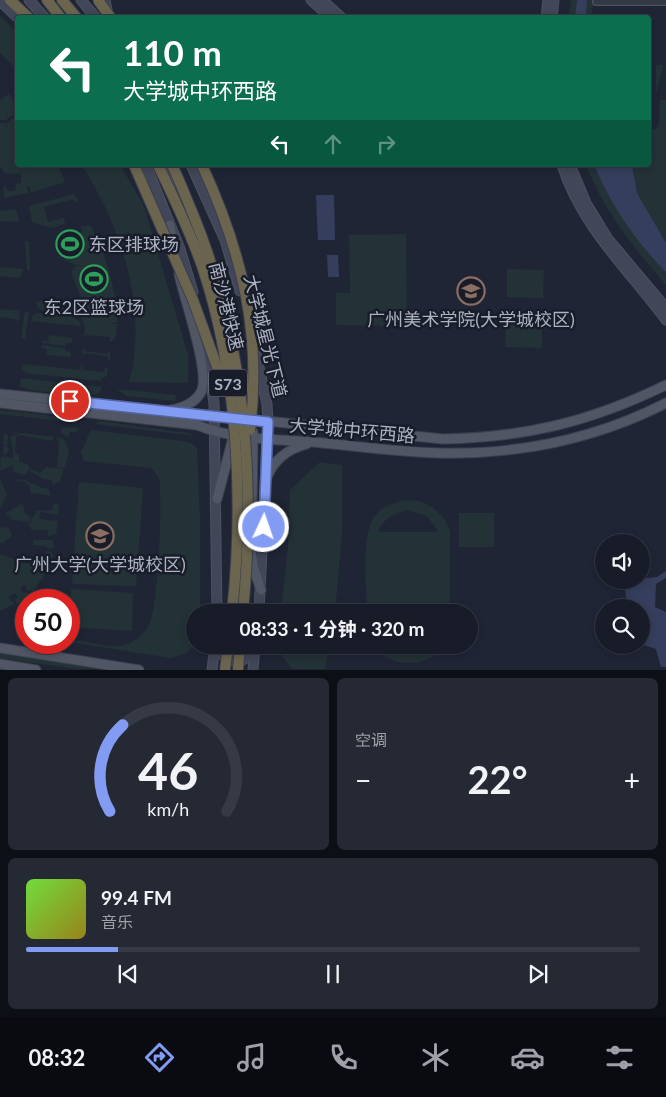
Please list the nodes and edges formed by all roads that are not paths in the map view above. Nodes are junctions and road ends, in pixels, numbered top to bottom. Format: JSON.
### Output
{"nodes":[{"id":1,"x":10,"y":0,"type":"edge"},
{"id":2,"x":29,"y":0,"type":"edge"},
{"id":3,"x":47,"y":0,"type":"edge"},
{"id":4,"x":62,"y":0,"type":"edge"},
{"id":5,"x":81,"y":0,"type":"edge"},
{"id":6,"x":98,"y":0,"type":"edge"},
{"id":7,"x":105,"y":0,"type":"edge"},
{"id":8,"x":311,"y":0,"type":"edge"},
{"id":9,"x":322,"y":0,"type":"edge"},
{"id":10,"x":548,"y":0,"type":"edge"},
{"id":11,"x":554,"y":0,"type":"edge"},
{"id":12,"x":0,"y":1,"type":"edge"},
{"id":13,"x":596,"y":2,"type":"dead end"},
{"id":14,"x":666,"y":2,"type":"edge"},
{"id":15,"x":15,"y":15,"type":"edge"},
{"id":16,"x":26,"y":15,"type":"edge"},
{"id":17,"x":42,"y":15,"type":"edge"},
{"id":18,"x":59,"y":15,"type":"edge"},
{"id":19,"x":74,"y":15,"type":"edge"},
{"id":20,"x":94,"y":15,"type":"edge"},
{"id":21,"x":108,"y":15,"type":"edge"},
{"id":22,"x":109,"y":15,"type":"edge"},
{"id":23,"x":328,"y":15,"type":"edge"},
{"id":24,"x":339,"y":15,"type":"edge"},
{"id":25,"x":546,"y":15,"type":"edge"},
{"id":26,"x":552,"y":15,"type":"edge"},
{"id":27,"x":135,"y":167,"type":"edge"},
{"id":28,"x":147,"y":167,"type":"edge"},
{"id":29,"x":160,"y":167,"type":"edge"},
{"id":30,"x":161,"y":167,"type":"edge"},
{"id":31,"x":173,"y":167,"type":"edge"},
{"id":32,"x":192,"y":167,"type":"edge"},
{"id":33,"x":203,"y":167,"type":"edge"},
{"id":34,"x":563,"y":167,"type":"edge"},
{"id":35,"x":571,"y":167,"type":"edge"},
{"id":36,"x":170,"y":225,"type":"junction"},
{"id":37,"x":666,"y":308,"type":"edge"},
{"id":38,"x":666,"y":320,"type":"edge"},
{"id":39,"x":248,"y":321,"type":"junction"},
{"id":40,"x":666,"y":384,"type":"edge"},
{"id":41,"x":0,"y":394,"type":"edge"},
{"id":42,"x":0,"y":403,"type":"edge"},
{"id":43,"x":666,"y":403,"type":"edge"},
{"id":44,"x":230,"y":407,"type":"junction"},
{"id":45,"x":165,"y":412,"type":"junction"},
{"id":46,"x":214,"y":417,"type":"junction"},
{"id":47,"x":234,"y":418,"type":"junction"},
{"id":48,"x":253,"y":420,"type":"junction"},
{"id":49,"x":268,"y":422,"type":"junction"},
{"id":50,"x":213,"y":432,"type":"junction"},
{"id":51,"x":234,"y":435,"type":"junction"},
{"id":52,"x":254,"y":437,"type":"junction"},
{"id":53,"x":268,"y":438,"type":"junction"},
{"id":54,"x":314,"y":442,"type":"junction"},
{"id":55,"x":247,"y":454,"type":"junction"},
{"id":56,"x":266,"y":480,"type":"junction"},
{"id":57,"x":217,"y":499,"type":"junction"},
{"id":58,"x":261,"y":590,"type":"junction"},
{"id":59,"x":217,"y":604,"type":"edge"},
{"id":60,"x":233,"y":604,"type":"edge"},
{"id":61,"x":244,"y":604,"type":"edge"},
{"id":62,"x":259,"y":604,"type":"edge"},
{"id":63,"x":0,"y":648,"type":"edge"},
{"id":64,"x":213,"y":654,"type":"edge"},
{"id":65,"x":221,"y":654,"type":"edge"},
{"id":66,"x":227,"y":654,"type":"edge"},
{"id":67,"x":239,"y":654,"type":"edge"},
{"id":68,"x":249,"y":654,"type":"edge"},
{"id":69,"x":254,"y":654,"type":"edge"},
{"id":70,"x":0,"y":664,"type":"edge"},
{"id":71,"x":36,"y":670,"type":"edge"},
{"id":72,"x":139,"y":670,"type":"edge"},
{"id":73,"x":212,"y":670,"type":"edge"},
{"id":74,"x":225,"y":670,"type":"edge"},
{"id":75,"x":238,"y":670,"type":"edge"},
{"id":76,"x":253,"y":670,"type":"edge"}],
"edges":[{"from":1,"to":16,"type":"highway"},
{"from":2,"to":17,"type":"main road"},
{"from":3,"to":18,"type":"highway"},
{"from":4,"to":19,"type":"highway"},
{"from":5,"to":20,"type":"main road"},
{"from":6,"to":21,"type":"highway","bridge":true},
{"from":7,"to":22,"type":"main road"},
{"from":8,"to":23,"type":"main road"},
{"from":9,"to":24,"type":"main road"},
{"from":10,"to":25,"type":"main road"},
{"from":11,"to":26,"type":"main road"},
{"from":12,"to":15,"type":"main road"},
{"from":13,"to":14,"type":"street"},
{"from":27,"to":44,"type":"highway","bridge":true},
{"from":28,"to":36,"type":"main road"},
{"from":29,"to":44,"type":"highway","name":"南沙港快速","number":"S73","bridge":true},
{"from":30,"to":47,"type":"main road"},
{"from":31,"to":55,"type":"highway","name":"南沙港快速","number":"S73","bridge":true},
{"from":32,"to":39,"type":"main road","name":"大学城星光下道"},
{"from":33,"to":55,"type":"highway","bridge":true},
{"from":34,"to":38,"type":"main road"},
{"from":35,"to":37,"type":"main road"},
{"from":36,"to":45,"type":"main road"},
{"from":36,"to":46,"type":"main road"},
{"from":39,"to":48,"type":"main road"},
{"from":39,"to":49,"type":"main road","name":"大学城星光下道"},
{"from":40,"to":49,"type":"main road","name":"大学城中环西路"},
{"from":41,"to":45,"type":"main road","name":"大学城中环西路"},
{"from":42,"to":50,"type":"main road","name":"大学城中环西路"},
{"from":43,"to":54,"type":"main road","name":"大学城中环西路"},
{"from":44,"to":60,"type":"highway","name":"南沙港快速","number":"S73","bridge":true},
{"from":45,"to":46,"type":"main road","name":"大学城中环西路"},
{"from":46,"to":47,"type":"main road","name":"大学城中环西路"},
{"from":46,"to":50,"type":"main road"},
{"from":47,"to":48,"type":"main road","name":"大学城中环西路"},
{"from":47,"to":51,"type":"main road"},
{"from":48,"to":49,"type":"main road","name":"大学城中环西路"},
{"from":48,"to":52,"type":"main road"},
{"from":49,"to":53,"type":"main road","name":"大学城星光下道"},
{"from":50,"to":51,"type":"main road","name":"大学城中环西路"},
{"from":50,"to":57,"type":"main road"},
{"from":51,"to":52,"type":"main road","name":"大学城中环西路"},
{"from":51,"to":57,"type":"main road"},
{"from":52,"to":53,"type":"main road","name":"大学城中环西路"},
{"from":52,"to":58,"type":"main road"},
{"from":53,"to":54,"type":"main road","name":"大学城中环西路"},
{"from":53,"to":56,"type":"main road","name":"大学城星光下道"},
{"from":54,"to":56,"type":"main road"},
{"from":55,"to":61,"type":"highway","name":"南沙港快速","number":"S73","bridge":true},
{"from":56,"to":58,"type":"main road","name":"大学城星光下道"},
{"from":57,"to":59,"type":"main road"},
{"from":58,"to":62,"type":"main road","name":"大学城星光下道"},
{"from":63,"to":72,"type":"main road"},
{"from":64,"to":73,"type":"main road"},
{"from":65,"to":68,"type":"main road"},
{"from":66,"to":74,"type":"highway","bridge":true},
{"from":67,"to":75,"type":"highway","bridge":true},
{"from":69,"to":76,"type":"main road"},
{"from":70,"to":71,"type":"main road"}]}
